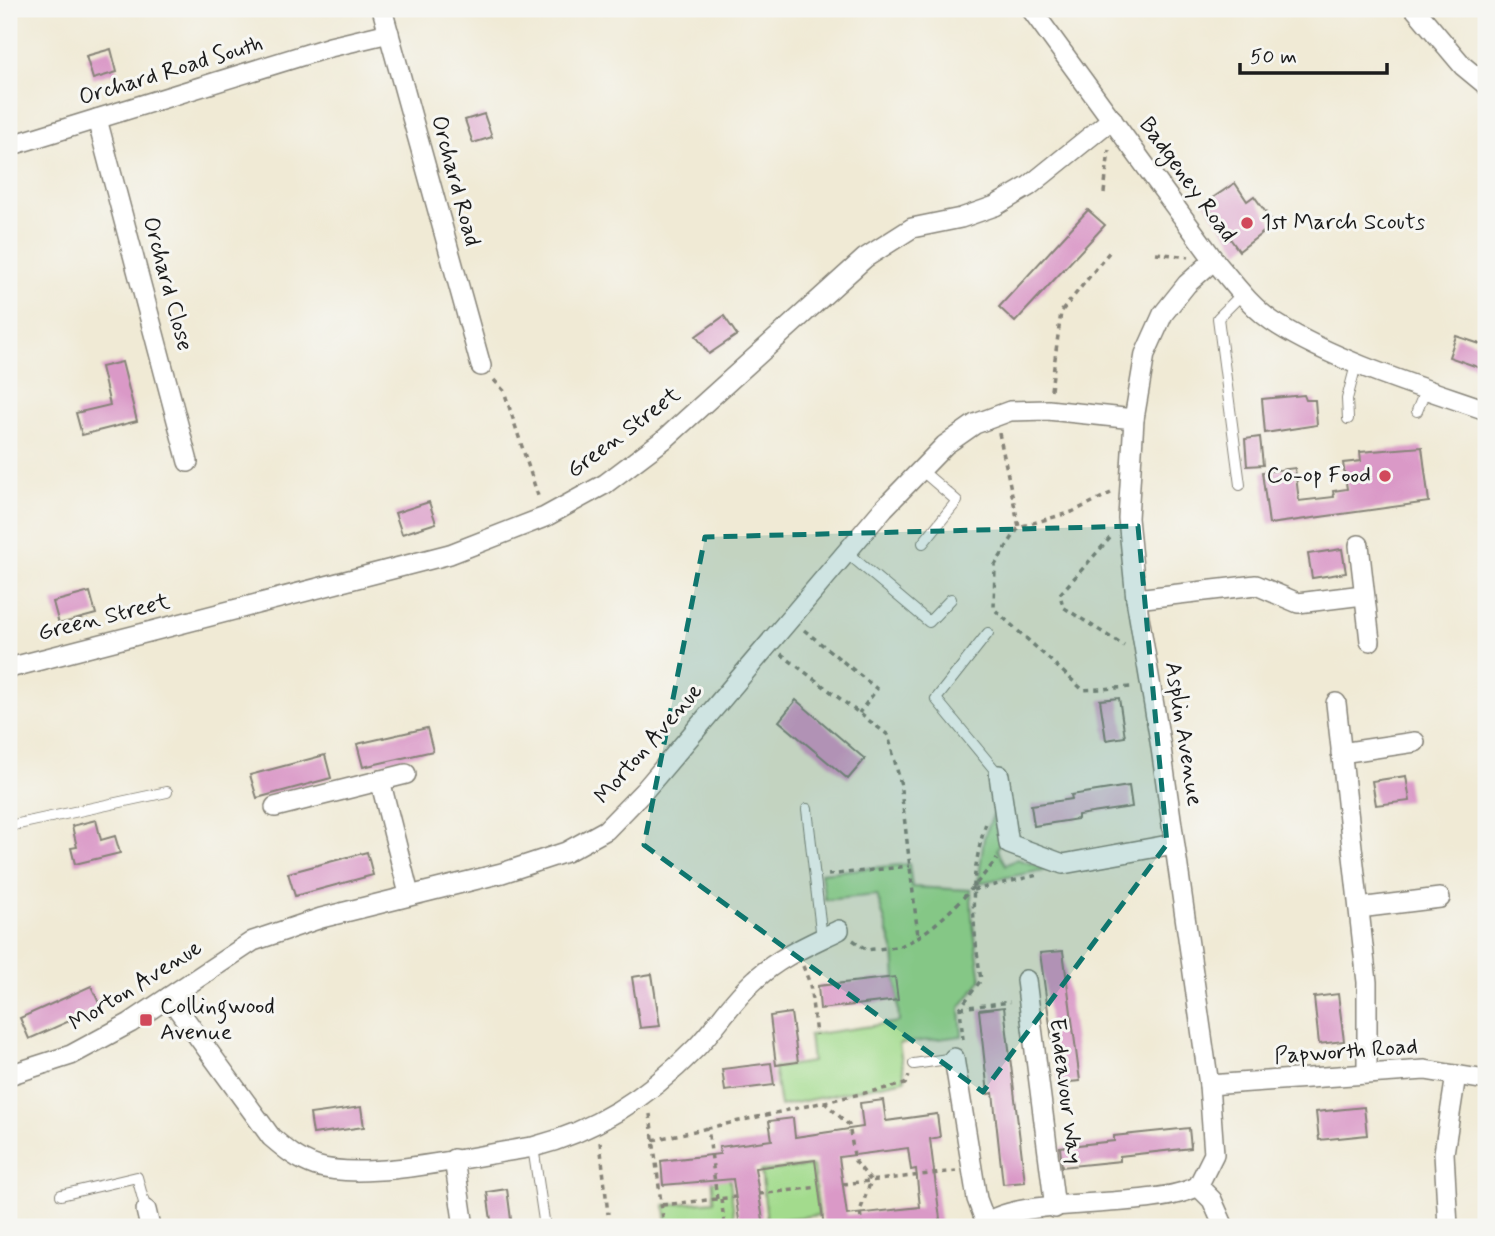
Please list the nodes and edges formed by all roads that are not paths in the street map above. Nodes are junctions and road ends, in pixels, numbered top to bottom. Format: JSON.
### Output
{"nodes":[{"id":1,"x":382,"y":9,"type":"edge"},
{"id":2,"x":1031,"y":9,"type":"edge"},
{"id":3,"x":1415,"y":9,"type":"edge"},
{"id":4,"x":388,"y":33,"type":"junction"},
{"id":5,"x":1486,"y":85,"type":"edge"},
{"id":6,"x":97,"y":119,"type":"junction"},
{"id":7,"x":1112,"y":120,"type":"junction"},
{"id":8,"x":9,"y":146,"type":"edge"},
{"id":9,"x":1214,"y":261,"type":"junction"},
{"id":10,"x":1242,"y":294,"type":"junction"},
{"id":11,"x":1357,"y":361,"type":"junction"},
{"id":12,"x":481,"y":366,"type":"road end"},
{"id":13,"x":1426,"y":388,"type":"junction"},
{"id":14,"x":1486,"y":410,"type":"edge"},
{"id":15,"x":1417,"y":411,"type":"dead end"},
{"id":16,"x":1134,"y":419,"type":"junction"},
{"id":17,"x":1348,"y":419,"type":"dead end"},
{"id":18,"x":188,"y":462,"type":"dead end"},
{"id":19,"x":921,"y":470,"type":"junction"},
{"id":20,"x":1240,"y":485,"type":"dead end"},
{"id":21,"x":923,"y":543,"type":"dead end"},
{"id":22,"x":1359,"y":545,"type":"dead end"},
{"id":23,"x":846,"y":552,"type":"junction"},
{"id":24,"x":1363,"y":595,"type":"junction"},
{"id":25,"x":1136,"y":598,"type":"junction"},
{"id":26,"x":951,"y":599,"type":"dead end"},
{"id":27,"x":988,"y":633,"type":"dead end"},
{"id":28,"x":1370,"y":641,"type":"dead end"},
{"id":29,"x":9,"y":668,"type":"edge"},
{"id":30,"x":1336,"y":703,"type":"dead end"},
{"id":31,"x":1415,"y":742,"type":"dead end"},
{"id":32,"x":1341,"y":753,"type":"junction"},
{"id":33,"x":406,"y":774,"type":"dead end"},
{"id":34,"x":999,"y":775,"type":"joint"},
{"id":35,"x":380,"y":780,"type":"junction"},
{"id":36,"x":167,"y":792,"type":"dead end"},
{"id":37,"x":275,"y":807,"type":"dead end"},
{"id":38,"x":807,"y":809,"type":"dead end"},
{"id":39,"x":9,"y":826,"type":"edge"},
{"id":40,"x":1174,"y":844,"type":"junction"},
{"id":41,"x":409,"y":894,"type":"junction"},
{"id":42,"x":1440,"y":898,"type":"dead end"},
{"id":43,"x":1359,"y":908,"type":"junction"},
{"id":44,"x":830,"y":934,"type":"joint"},
{"id":45,"x":1026,"y":979,"type":"dead end"},
{"id":46,"x":169,"y":997,"type":"junction"},
{"id":47,"x":954,"y":1058,"type":"joint"},
{"id":48,"x":914,"y":1064,"type":"road end"},
{"id":49,"x":1367,"y":1072,"type":"junction"},
{"id":50,"x":9,"y":1075,"type":"edge"},
{"id":51,"x":1456,"y":1075,"type":"junction"},
{"id":52,"x":1486,"y":1080,"type":"edge"},
{"id":53,"x":1209,"y":1085,"type":"junction"},
{"id":54,"x":533,"y":1147,"type":"junction"},
{"id":55,"x":454,"y":1159,"type":"junction"},
{"id":56,"x":1198,"y":1185,"type":"junction"},
{"id":57,"x":61,"y":1195,"type":"dead end"},
{"id":58,"x":1055,"y":1208,"type":"junction"},
{"id":59,"x":148,"y":1218,"type":"edge"},
{"id":60,"x":984,"y":1225,"type":"edge"},
{"id":61,"x":464,"y":1227,"type":"edge"},
{"id":62,"x":545,"y":1227,"type":"edge"},
{"id":63,"x":1224,"y":1227,"type":"edge"},
{"id":64,"x":1448,"y":1227,"type":"edge"}],
"edges":[{"from":1,"to":4,"type":"street","name":"Orchard Road"},
{"from":2,"to":7,"type":"street","name":"Badgeney Road"},
{"from":3,"to":5,"type":"street"},
{"from":4,"to":6,"type":"street","name":"Orchard Road South"},
{"from":4,"to":12,"type":"street","name":"Orchard Road"},
{"from":6,"to":8,"type":"street","name":"Orchard Road South"},
{"from":6,"to":18,"type":"street","name":"Orchard Close"},
{"from":7,"to":9,"type":"street","name":"Badgeney Road"},
{"from":7,"to":29,"type":"street","name":"Green Street"},
{"from":9,"to":10,"type":"street","name":"Badgeney Road"},
{"from":9,"to":16,"type":"street","name":"Asplin Avenue"},
{"from":10,"to":11,"type":"street","name":"Badgeney Road"},
{"from":10,"to":20,"type":"lane"},
{"from":11,"to":13,"type":"street","name":"Badgeney Road"},
{"from":11,"to":17,"type":"lane"},
{"from":13,"to":14,"type":"street","name":"Badgeney Road"},
{"from":13,"to":15,"type":"lane"},
{"from":16,"to":19,"type":"street","name":"Morton Avenue"},
{"from":16,"to":25,"type":"street","name":"Asplin Avenue"},
{"from":19,"to":21,"type":"lane"},
{"from":19,"to":23,"type":"street","name":"Morton Avenue"},
{"from":22,"to":24,"type":"street"},
{"from":23,"to":26,"type":"lane"},
{"from":23,"to":41,"type":"street","name":"Morton Avenue"},
{"from":24,"to":25,"type":"street"},
{"from":24,"to":28,"type":"street"},
{"from":25,"to":40,"type":"street","name":"Asplin Avenue"},
{"from":27,"to":34,"type":"lane"},
{"from":30,"to":32,"type":"street"},
{"from":31,"to":32,"type":"street"},
{"from":32,"to":43,"type":"street"},
{"from":33,"to":35,"type":"street"},
{"from":34,"to":40,"type":"street"},
{"from":35,"to":37,"type":"street"},
{"from":35,"to":41,"type":"street"},
{"from":36,"to":39,"type":"lane"},
{"from":38,"to":44,"type":"lane"},
{"from":40,"to":53,"type":"street","name":"Asplin Avenue"},
{"from":41,"to":46,"type":"street","name":"Morton Avenue"},
{"from":42,"to":43,"type":"street"},
{"from":43,"to":49,"type":"street"},
{"from":44,"to":54,"type":"street"},
{"from":45,"to":58,"type":"street","name":"Endeavour Way"},
{"from":46,"to":50,"type":"street","name":"Morton Avenue"},
{"from":46,"to":55,"type":"street"},
{"from":47,"to":48,"type":"lane"},
{"from":47,"to":60,"type":"street"},
{"from":49,"to":51,"type":"street","name":"Papworth Road"},
{"from":49,"to":53,"type":"street","name":"Papworth Road"},
{"from":51,"to":52,"type":"street","name":"Papworth Road"},
{"from":51,"to":64,"type":"street"},
{"from":53,"to":56,"type":"street","name":"Asplin Avenue"},
{"from":54,"to":55,"type":"street"},
{"from":54,"to":62,"type":"lane"},
{"from":55,"to":61,"type":"street"},
{"from":56,"to":58,"type":"street"},
{"from":56,"to":63,"type":"street"},
{"from":57,"to":59,"type":"lane"},
{"from":58,"to":60,"type":"street"}]}
